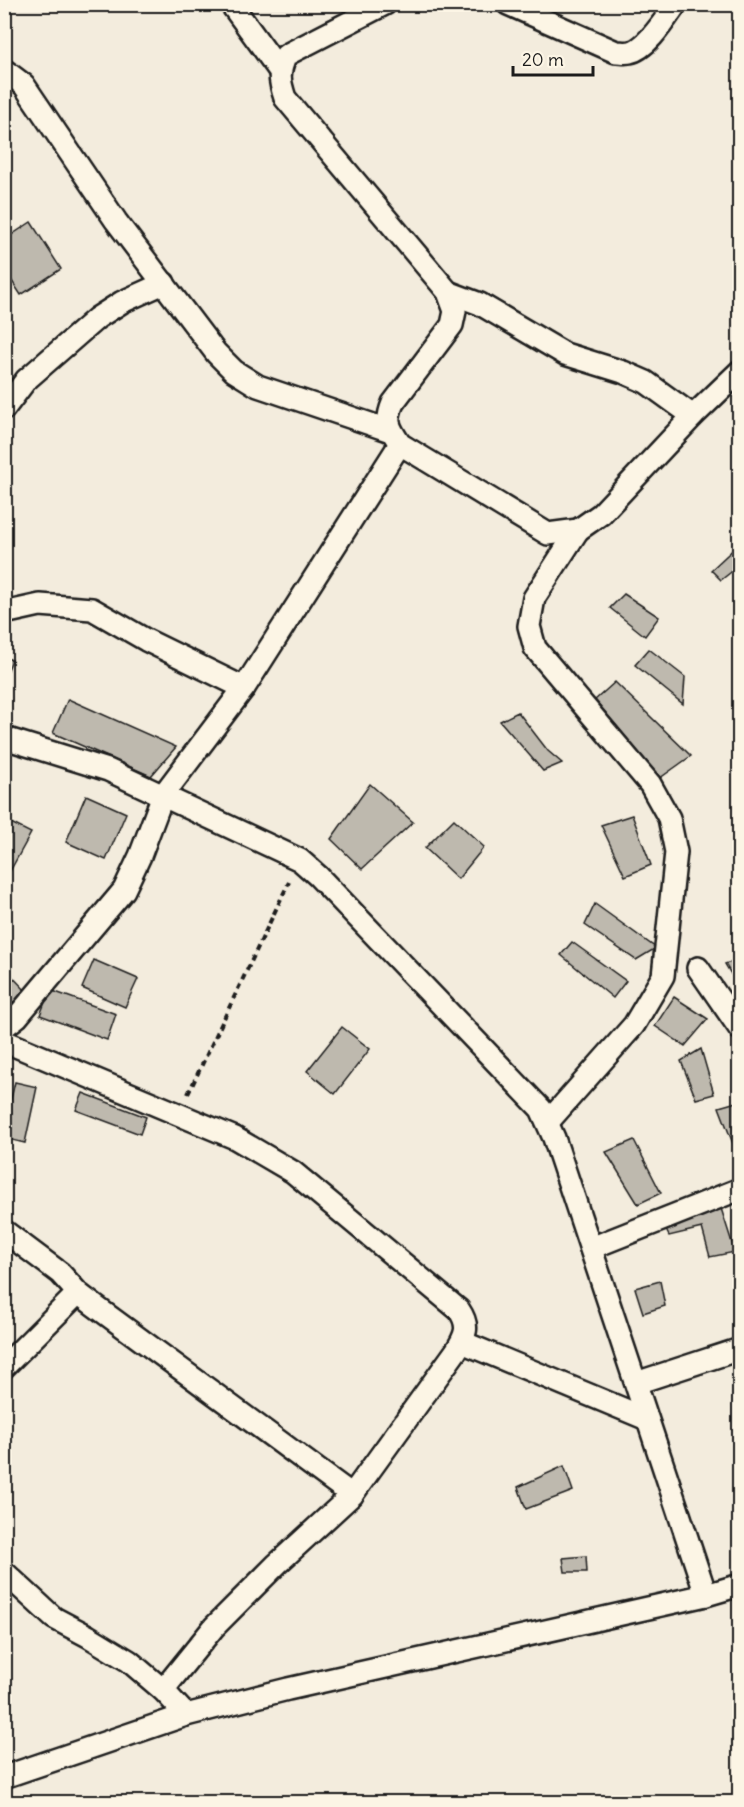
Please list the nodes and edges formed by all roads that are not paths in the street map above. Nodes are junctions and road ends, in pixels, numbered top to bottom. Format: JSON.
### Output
{"nodes":[{"id":1,"x":231,"y":4,"type":"edge"},
{"id":2,"x":385,"y":4,"type":"edge"},
{"id":3,"x":508,"y":4,"type":"edge"},
{"id":4,"x":676,"y":4,"type":"edge"},
{"id":5,"x":4,"y":70,"type":"edge"},
{"id":6,"x":279,"y":70,"type":"junction"},
{"id":7,"x":164,"y":282,"type":"junction"},
{"id":8,"x":448,"y":292,"type":"junction"},
{"id":9,"x":740,"y":371,"type":"edge"},
{"id":10,"x":4,"y":409,"type":"edge"},
{"id":11,"x":693,"y":416,"type":"junction"},
{"id":12,"x":396,"y":437,"type":"junction"},
{"id":13,"x":578,"y":530,"type":"junction"},
{"id":14,"x":4,"y":613,"type":"edge"},
{"id":15,"x":244,"y":688,"type":"junction"},
{"id":16,"x":4,"y":736,"type":"edge"},
{"id":17,"x":163,"y":795,"type":"junction"},
{"id":18,"x":698,"y":968,"type":"dead end"},
{"id":19,"x":4,"y":1027,"type":"edge"},
{"id":20,"x":740,"y":1029,"type":"edge"},
{"id":21,"x":4,"y":1041,"type":"edge"},
{"id":22,"x":548,"y":1122,"type":"junction"},
{"id":23,"x":740,"y":1189,"type":"edge"},
{"id":24,"x":4,"y":1231,"type":"edge"},
{"id":25,"x":591,"y":1248,"type":"junction"},
{"id":26,"x":78,"y":1293,"type":"junction"},
{"id":27,"x":462,"y":1342,"type":"junction"},
{"id":28,"x":740,"y":1349,"type":"edge"},
{"id":29,"x":4,"y":1367,"type":"edge"},
{"id":30,"x":636,"y":1383,"type":"junction"},
{"id":31,"x":647,"y":1419,"type":"junction"},
{"id":32,"x":352,"y":1495,"type":"junction"},
{"id":33,"x":4,"y":1572,"type":"edge"},
{"id":34,"x":740,"y":1585,"type":"edge"},
{"id":35,"x":706,"y":1595,"type":"junction"},
{"id":36,"x":163,"y":1690,"type":"junction"},
{"id":37,"x":186,"y":1715,"type":"junction"},
{"id":38,"x":4,"y":1777,"type":"edge"}],
"edges":[{"from":1,"to":6,"type":"street"},
{"from":2,"to":6,"type":"street"},
{"from":3,"to":4,"type":"street"},
{"from":5,"to":7,"type":"street"},
{"from":6,"to":8,"type":"street"},
{"from":7,"to":10,"type":"street"},
{"from":7,"to":12,"type":"street"},
{"from":8,"to":11,"type":"street"},
{"from":8,"to":12,"type":"street"},
{"from":9,"to":11,"type":"street"},
{"from":11,"to":13,"type":"street"},
{"from":12,"to":13,"type":"street"},
{"from":12,"to":15,"type":"street"},
{"from":13,"to":22,"type":"street"},
{"from":14,"to":15,"type":"street"},
{"from":15,"to":17,"type":"street"},
{"from":16,"to":17,"type":"street"},
{"from":17,"to":19,"type":"street"},
{"from":17,"to":22,"type":"street"},
{"from":18,"to":20,"type":"street"},
{"from":21,"to":27,"type":"street"},
{"from":22,"to":25,"type":"street"},
{"from":23,"to":25,"type":"street"},
{"from":24,"to":26,"type":"street"},
{"from":25,"to":30,"type":"street"},
{"from":26,"to":29,"type":"street"},
{"from":26,"to":32,"type":"street"},
{"from":27,"to":31,"type":"street"},
{"from":27,"to":32,"type":"street"},
{"from":28,"to":30,"type":"street"},
{"from":30,"to":31,"type":"street"},
{"from":31,"to":35,"type":"street"},
{"from":32,"to":36,"type":"street"},
{"from":33,"to":36,"type":"street"},
{"from":34,"to":35,"type":"street"},
{"from":35,"to":37,"type":"street"},
{"from":36,"to":37,"type":"street"},
{"from":37,"to":38,"type":"street"}]}
